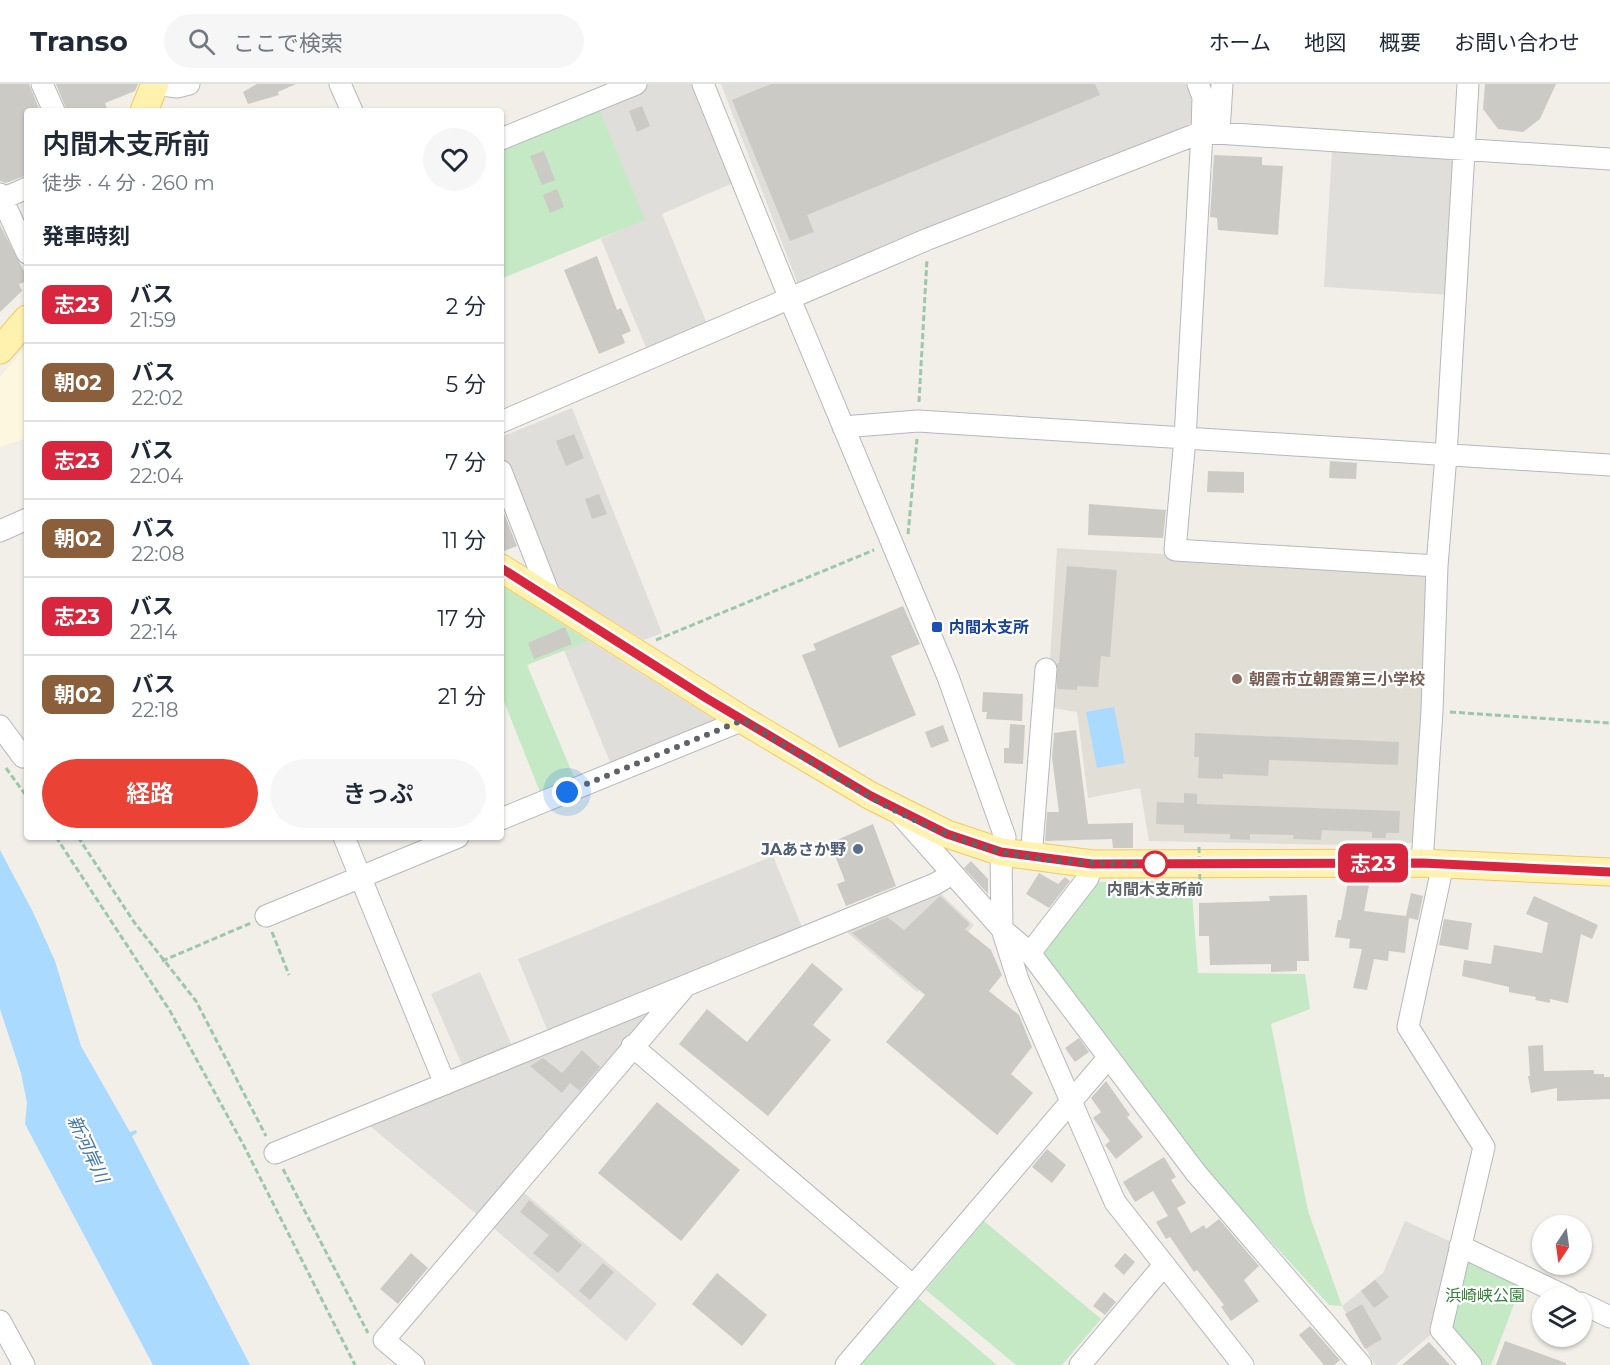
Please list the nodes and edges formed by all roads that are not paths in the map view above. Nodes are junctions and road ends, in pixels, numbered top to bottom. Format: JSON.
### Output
{"nodes":[{"id":1,"x":42,"y":84,"type":"edge"},
{"id":2,"x":155,"y":84,"type":"edge"},
{"id":3,"x":189,"y":84,"type":"edge"},
{"id":4,"x":340,"y":84,"type":"edge"},
{"id":5,"x":636,"y":84,"type":"edge"},
{"id":6,"x":703,"y":84,"type":"edge"},
{"id":7,"x":1198,"y":84,"type":"edge"},
{"id":8,"x":1222,"y":84,"type":"edge"},
{"id":9,"x":1468,"y":84,"type":"edge"},
{"id":10,"x":53,"y":108,"type":"edge"},
{"id":11,"x":145,"y":108,"type":"edge"},
{"id":12,"x":351,"y":108,"type":"edge"},
{"id":13,"x":1211,"y":132,"type":"junction"},
{"id":14,"x":504,"y":138,"type":"edge"},
{"id":15,"x":1464,"y":150,"type":"junction"},
{"id":16,"x":1610,"y":159,"type":"edge"},
{"id":17,"x":24,"y":189,"type":"edge"},
{"id":18,"x":1,"y":196,"type":"edge"},
{"id":19,"x":24,"y":246,"type":"edge"},
{"id":20,"x":790,"y":299,"type":"junction"},
{"id":21,"x":24,"y":322,"type":"edge"},
{"id":22,"x":0,"y":350,"type":"edge"},
{"id":23,"x":504,"y":421,"type":"edge"},
{"id":24,"x":843,"y":427,"type":"junction"},
{"id":25,"x":1185,"y":438,"type":"junction"},
{"id":26,"x":1446,"y":455,"type":"junction"},
{"id":27,"x":1610,"y":465,"type":"edge"},
{"id":28,"x":504,"y":479,"type":"edge"},
{"id":29,"x":24,"y":520,"type":"edge"},
{"id":30,"x":0,"y":531,"type":"edge"},
{"id":31,"x":1437,"y":566,"type":"junction"},
{"id":32,"x":504,"y":570,"type":"edge"},
{"id":33,"x":551,"y":599,"type":"junction"},
{"id":34,"x":1047,"y":669,"type":"dead end"},
{"id":35,"x":743,"y":720,"type":"junction"},
{"id":36,"x":0,"y":726,"type":"edge"},
{"id":37,"x":23,"y":757,"type":"dead end"},
{"id":38,"x":898,"y":811,"type":"junction"},
{"id":39,"x":504,"y":818,"type":"edge"},
{"id":40,"x":345,"y":840,"type":"edge"},
{"id":41,"x":451,"y":840,"type":"edge"},
{"id":42,"x":1001,"y":852,"type":"junction"},
{"id":43,"x":1028,"y":857,"type":"junction"},
{"id":44,"x":1432,"y":863,"type":"junction"},
{"id":45,"x":1092,"y":864,"type":"junction"},
{"id":46,"x":1610,"y":872,"type":"edge"},
{"id":47,"x":952,"y":874,"type":"junction"},
{"id":48,"x":360,"y":877,"type":"junction"},
{"id":49,"x":266,"y":916,"type":"road end"},
{"id":50,"x":1002,"y":929,"type":"junction"},
{"id":51,"x":1030,"y":953,"type":"junction"},
{"id":52,"x":685,"y":986,"type":"junction"},
{"id":53,"x":632,"y":1046,"type":"junction"},
{"id":54,"x":1109,"y":1057,"type":"junction"},
{"id":55,"x":445,"y":1084,"type":"junction"},
{"id":56,"x":1072,"y":1101,"type":"junction"},
{"id":57,"x":275,"y":1153,"type":"road end"},
{"id":58,"x":1460,"y":1246,"type":"junction"},
{"id":59,"x":1164,"y":1265,"type":"junction"},
{"id":60,"x":912,"y":1285,"type":"junction"},
{"id":61,"x":1546,"y":1287,"type":"edge"},
{"id":62,"x":1592,"y":1308,"type":"edge"},
{"id":63,"x":1610,"y":1317,"type":"edge"},
{"id":64,"x":0,"y":1321,"type":"edge"},
{"id":65,"x":24,"y":1365,"type":"edge"},
{"id":66,"x":414,"y":1365,"type":"edge"},
{"id":67,"x":846,"y":1365,"type":"edge"},
{"id":68,"x":1080,"y":1365,"type":"edge"},
{"id":69,"x":1243,"y":1365,"type":"edge"},
{"id":70,"x":1361,"y":1365,"type":"edge"},
{"id":71,"x":1471,"y":1365,"type":"edge"}],
"edges":[{"from":1,"to":10,"type":"street"},
{"from":2,"to":3,"type":"street"},
{"from":2,"to":11,"type":"main road"},
{"from":4,"to":12,"type":"street"},
{"from":5,"to":14,"type":"street"},
{"from":6,"to":20,"type":"street"},
{"from":7,"to":13,"type":"street"},
{"from":8,"to":13,"type":"street"},
{"from":9,"to":15,"type":"street"},
{"from":13,"to":15,"type":"street"},
{"from":13,"to":20,"type":"street"},
{"from":13,"to":25,"type":"street"},
{"from":15,"to":16,"type":"street"},
{"from":15,"to":26,"type":"street"},
{"from":17,"to":18,"type":"street"},
{"from":18,"to":19,"type":"street"},
{"from":20,"to":23,"type":"street"},
{"from":20,"to":24,"type":"street"},
{"from":21,"to":22,"type":"main road"},
{"from":24,"to":25,"type":"street"},
{"from":24,"to":42,"type":"street"},
{"from":25,"to":26,"type":"street"},
{"from":25,"to":31,"type":"street"},
{"from":26,"to":27,"type":"street"},
{"from":26,"to":31,"type":"street"},
{"from":28,"to":33,"type":"street"},
{"from":29,"to":30,"type":"street"},
{"from":31,"to":44,"type":"street"},
{"from":32,"to":33,"type":"main road"},
{"from":33,"to":35,"type":"main road"},
{"from":34,"to":43,"type":"street"},
{"from":35,"to":38,"type":"main road"},
{"from":35,"to":39,"type":"street"},
{"from":36,"to":37,"type":"street"},
{"from":38,"to":42,"type":"main road"},
{"from":38,"to":47,"type":"street"},
{"from":40,"to":48,"type":"street"},
{"from":41,"to":48,"type":"street"},
{"from":42,"to":43,"type":"main road"},
{"from":42,"to":50,"type":"street"},
{"from":43,"to":45,"type":"main road"},
{"from":44,"to":45,"type":"main road"},
{"from":44,"to":46,"type":"main road"},
{"from":44,"to":58,"type":"street"},
{"from":45,"to":51,"type":"street"},
{"from":47,"to":50,"type":"street"},
{"from":47,"to":52,"type":"street"},
{"from":48,"to":49,"type":"street"},
{"from":48,"to":55,"type":"street"},
{"from":50,"to":51,"type":"street"},
{"from":50,"to":56,"type":"street"},
{"from":51,"to":54,"type":"street"},
{"from":52,"to":53,"type":"street"},
{"from":52,"to":55,"type":"street"},
{"from":53,"to":60,"type":"street"},
{"from":53,"to":66,"type":"street"},
{"from":54,"to":56,"type":"street"},
{"from":54,"to":70,"type":"street"},
{"from":55,"to":57,"type":"street"},
{"from":56,"to":59,"type":"street"},
{"from":56,"to":60,"type":"street"},
{"from":58,"to":61,"type":"street"},
{"from":58,"to":71,"type":"street"},
{"from":59,"to":68,"type":"street"},
{"from":59,"to":69,"type":"street"},
{"from":60,"to":67,"type":"street"},
{"from":62,"to":63,"type":"street"},
{"from":64,"to":65,"type":"street"}]}
